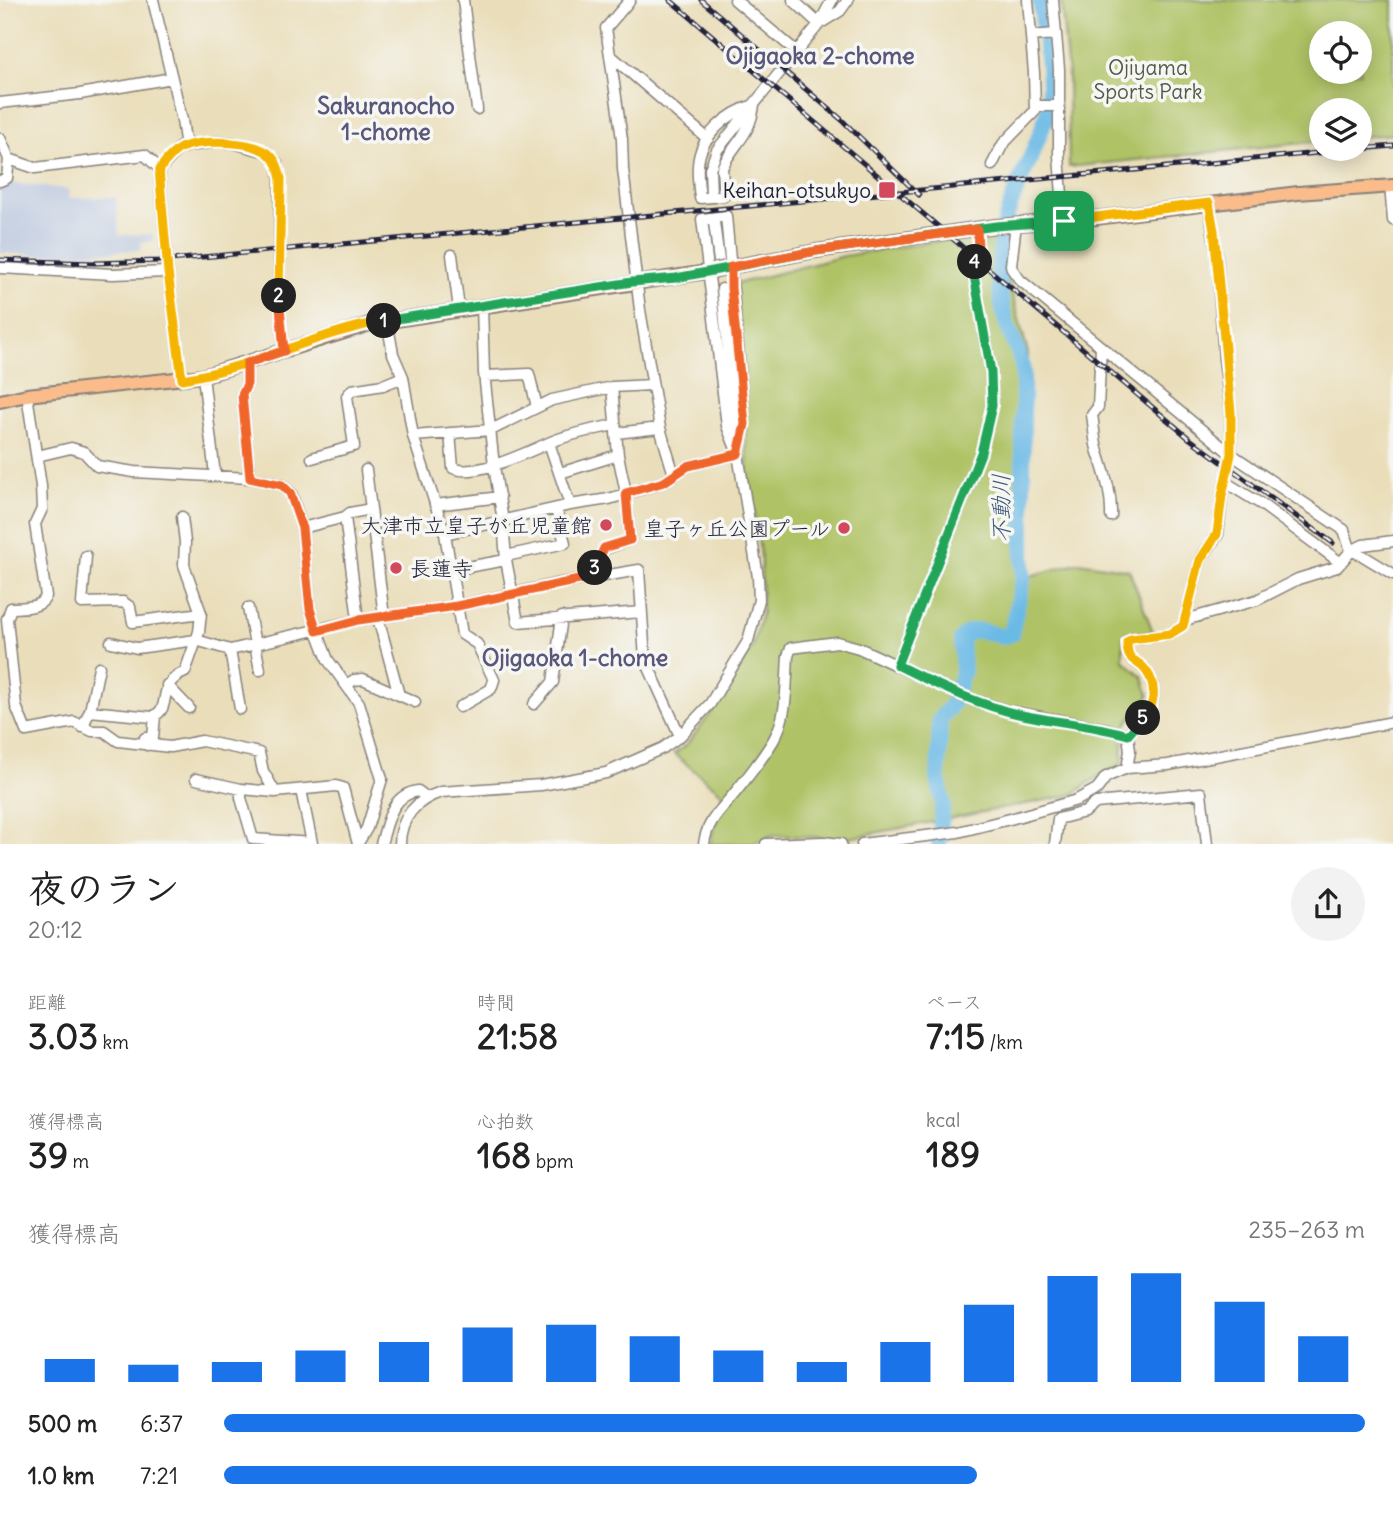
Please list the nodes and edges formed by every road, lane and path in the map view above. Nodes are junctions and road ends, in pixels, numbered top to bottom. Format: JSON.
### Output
{"nodes":[{"id":1,"x":153,"y":0,"type":"edge"},
{"id":2,"x":463,"y":0,"type":"edge"},
{"id":3,"x":630,"y":0,"type":"edge"},
{"id":4,"x":736,"y":0,"type":"edge"},
{"id":5,"x":793,"y":0,"type":"edge"},
{"id":6,"x":832,"y":0,"type":"edge"},
{"id":7,"x":848,"y":0,"type":"edge"},
{"id":8,"x":1028,"y":0,"type":"edge"},
{"id":9,"x":1052,"y":0,"type":"edge"},
{"id":10,"x":820,"y":24,"type":"junction"},
{"id":11,"x":1055,"y":34,"type":"junction"},
{"id":12,"x":1032,"y":36,"type":"junction"},
{"id":13,"x":797,"y":52,"type":"junction"},
{"id":14,"x":610,"y":55,"type":"junction"},
{"id":15,"x":172,"y":78,"type":"junction"},
{"id":16,"x":0,"y":103,"type":"edge"},
{"id":17,"x":754,"y":105,"type":"junction"},
{"id":18,"x":1035,"y":106,"type":"junction"},
{"id":19,"x":1059,"y":106,"type":"junction"},
{"id":20,"x":478,"y":109,"type":"dead end"},
{"id":21,"x":0,"y":138,"type":"edge"},
{"id":22,"x":708,"y":139,"type":"junction"},
{"id":23,"x":186,"y":147,"type":"junction"},
{"id":24,"x":9,"y":159,"type":"junction"},
{"id":25,"x":992,"y":165,"type":"dead end"},
{"id":26,"x":160,"y":169,"type":"junction"},
{"id":27,"x":0,"y":181,"type":"edge"},
{"id":28,"x":1392,"y":186,"type":"edge"},
{"id":29,"x":711,"y":194,"type":"tunnel mouth"},
{"id":30,"x":1209,"y":203,"type":"junction"},
{"id":31,"x":1393,"y":220,"type":"edge"},
{"id":32,"x":1064,"y":221,"type":"junction"},
{"id":33,"x":714,"y":222,"type":"tunnel mouth"},
{"id":34,"x":1015,"y":224,"type":"junction"},
{"id":35,"x":977,"y":229,"type":"junction"},
{"id":36,"x":452,"y":255,"type":"dead end"},
{"id":37,"x":0,"y":268,"type":"edge"},
{"id":38,"x":719,"y":268,"type":"junction"},
{"id":39,"x":168,"y":272,"type":"junction"},
{"id":40,"x":636,"y":281,"type":"junction"},
{"id":41,"x":722,"y":289,"type":"dead end"},
{"id":42,"x":482,"y":305,"type":"junction"},
{"id":43,"x":459,"y":309,"type":"junction"},
{"id":44,"x":387,"y":321,"type":"junction"},
{"id":45,"x":1101,"y":347,"type":"junction"},
{"id":46,"x":284,"y":351,"type":"junction"},
{"id":47,"x":247,"y":363,"type":"junction"},
{"id":48,"x":203,"y":376,"type":"junction"},
{"id":49,"x":485,"y":376,"type":"junction"},
{"id":50,"x":403,"y":377,"type":"junction"},
{"id":51,"x":182,"y":379,"type":"junction"},
{"id":52,"x":652,"y":385,"type":"junction"},
{"id":53,"x":612,"y":387,"type":"junction"},
{"id":54,"x":27,"y":395,"type":"junction"},
{"id":55,"x":0,"y":401,"type":"edge"},
{"id":56,"x":537,"y":407,"type":"junction"},
{"id":57,"x":660,"y":428,"type":"junction"},
{"id":58,"x":615,"y":429,"type":"junction"},
{"id":59,"x":491,"y":430,"type":"junction"},
{"id":60,"x":450,"y":433,"type":"junction"},
{"id":61,"x":413,"y":436,"type":"junction"},
{"id":62,"x":549,"y":443,"type":"junction"},
{"id":63,"x":738,"y":454,"type":"junction"},
{"id":64,"x":1231,"y":454,"type":"junction"},
{"id":65,"x":618,"y":455,"type":"junction"},
{"id":66,"x":37,"y":456,"type":"junction"},
{"id":67,"x":312,"y":458,"type":"dead end"},
{"id":68,"x":494,"y":466,"type":"junction"},
{"id":69,"x":366,"y":470,"type":"dead end"},
{"id":70,"x":560,"y":473,"type":"junction"},
{"id":71,"x":215,"y":475,"type":"junction"},
{"id":72,"x":674,"y":475,"type":"junction"},
{"id":73,"x":250,"y":478,"type":"junction"},
{"id":74,"x":1225,"y":482,"type":"junction"},
{"id":75,"x":626,"y":493,"type":"junction"},
{"id":76,"x":500,"y":497,"type":"junction"},
{"id":77,"x":435,"y":505,"type":"junction"},
{"id":78,"x":570,"y":505,"type":"junction"},
{"id":79,"x":371,"y":509,"type":"junction"},
{"id":80,"x":556,"y":509,"type":"junction"},
{"id":81,"x":1111,"y":516,"type":"dead end"},
{"id":82,"x":182,"y":517,"type":"dead end"},
{"id":83,"x":345,"y":517,"type":"junction"},
{"id":84,"x":503,"y":521,"type":"junction"},
{"id":85,"x":302,"y":528,"type":"junction"},
{"id":86,"x":445,"y":534,"type":"junction"},
{"id":87,"x":1393,"y":541,"type":"edge"},
{"id":88,"x":1350,"y":551,"type":"junction"},
{"id":89,"x":86,"y":556,"type":"dead end"},
{"id":90,"x":506,"y":558,"type":"junction"},
{"id":91,"x":1341,"y":563,"type":"junction"},
{"id":92,"x":451,"y":570,"type":"junction"},
{"id":93,"x":1393,"y":574,"type":"edge"},
{"id":94,"x":593,"y":577,"type":"junction"},
{"id":95,"x":513,"y":594,"type":"junction"},
{"id":96,"x":457,"y":606,"type":"junction"},
{"id":97,"x":248,"y":608,"type":"dead end"},
{"id":98,"x":640,"y":612,"type":"junction"},
{"id":99,"x":201,"y":613,"type":"junction"},
{"id":100,"x":381,"y":617,"type":"junction"},
{"id":101,"x":562,"y":617,"type":"junction"},
{"id":102,"x":358,"y":620,"type":"junction"},
{"id":103,"x":1185,"y":620,"type":"junction"},
{"id":104,"x":317,"y":631,"type":"junction"},
{"id":105,"x":196,"y":640,"type":"junction"},
{"id":106,"x":111,"y":642,"type":"dead end"},
{"id":107,"x":256,"y":645,"type":"junction"},
{"id":108,"x":230,"y":650,"type":"junction"},
{"id":109,"x":897,"y":665,"type":"junction"},
{"id":110,"x":99,"y":667,"type":"dead end"},
{"id":111,"x":260,"y":670,"type":"dead end"},
{"id":112,"x":167,"y":685,"type":"junction"},
{"id":113,"x":346,"y":685,"type":"junction"},
{"id":114,"x":399,"y":695,"type":"junction"},
{"id":115,"x":415,"y":702,"type":"dead end"},
{"id":116,"x":534,"y":704,"type":"dead end"},
{"id":117,"x":460,"y":707,"type":"dead end"},
{"id":118,"x":189,"y":708,"type":"dead end"},
{"id":119,"x":240,"y":709,"type":"dead end"},
{"id":120,"x":90,"y":711,"type":"junction"},
{"id":121,"x":155,"y":716,"type":"junction"},
{"id":122,"x":1393,"y":722,"type":"edge"},
{"id":123,"x":82,"y":727,"type":"junction"},
{"id":124,"x":1128,"y":735,"type":"junction"},
{"id":125,"x":680,"y":736,"type":"junction"},
{"id":126,"x":147,"y":745,"type":"junction"},
{"id":127,"x":1127,"y":768,"type":"junction"},
{"id":128,"x":196,"y":779,"type":"dead end"},
{"id":129,"x":241,"y":789,"type":"junction"},
{"id":130,"x":1097,"y":789,"type":"junction"},
{"id":131,"x":301,"y":790,"type":"junction"},
{"id":132,"x":275,"y":792,"type":"junction"},
{"id":133,"x":426,"y":797,"type":"junction"},
{"id":134,"x":1102,"y":802,"type":"junction"},
{"id":135,"x":358,"y":843,"type":"edge"},
{"id":136,"x":382,"y":844,"type":"edge"},
{"id":137,"x":400,"y":844,"type":"edge"},
{"id":138,"x":704,"y":844,"type":"edge"},
{"id":139,"x":766,"y":844,"type":"edge"},
{"id":140,"x":841,"y":844,"type":"edge"},
{"id":141,"x":862,"y":844,"type":"edge"},
{"id":142,"x":1055,"y":844,"type":"edge"},
{"id":143,"x":1207,"y":844,"type":"edge"}],
"edges":[{"from":1,"to":15,"type":"street"},
{"from":2,"to":20,"type":"street"},
{"from":3,"to":14,"type":"street"},
{"from":4,"to":13,"type":"street"},
{"from":5,"to":10,"type":"street"},
{"from":6,"to":10,"type":"street"},
{"from":7,"to":10,"type":"street"},
{"from":8,"to":12,"type":"street"},
{"from":9,"to":11,"type":"street"},
{"from":10,"to":13,"type":"street"},
{"from":11,"to":12,"type":"street"},
{"from":11,"to":19,"type":"street"},
{"from":12,"to":18,"type":"street"},
{"from":13,"to":17,"type":"street"},
{"from":14,"to":22,"type":"street"},
{"from":14,"to":40,"type":"street"},
{"from":15,"to":16,"type":"street"},
{"from":15,"to":23,"type":"street"},
{"from":17,"to":22,"type":"street"},
{"from":17,"to":22,"type":"street"},
{"from":17,"to":29,"type":"street"},
{"from":18,"to":19,"type":"street"},
{"from":18,"to":25,"type":"street"},
{"from":19,"to":32,"type":"street"},
{"from":21,"to":24,"type":"street"},
{"from":23,"to":26,"type":"street"},
{"from":23,"to":46,"type":"street"},
{"from":24,"to":26,"type":"street"},
{"from":24,"to":27,"type":"street"},
{"from":26,"to":39,"type":"street"},
{"from":28,"to":30,"type":"main road"},
{"from":28,"to":31,"type":"street"},
{"from":30,"to":32,"type":"main road"},
{"from":30,"to":64,"type":"street"},
{"from":32,"to":34,"type":"main road"},
{"from":33,"to":38,"type":"street"},
{"from":34,"to":35,"type":"main road"},
{"from":34,"to":45,"type":"street"},
{"from":35,"to":38,"type":"main road"},
{"from":35,"to":109,"type":"street"},
{"from":36,"to":43,"type":"street"},
{"from":37,"to":39,"type":"street"},
{"from":38,"to":38,"type":"street"},
{"from":38,"to":40,"type":"main road"},
{"from":38,"to":63,"type":"street"},
{"from":38,"to":63,"type":"street"},
{"from":39,"to":51,"type":"street"},
{"from":40,"to":42,"type":"main road"},
{"from":40,"to":52,"type":"street"},
{"from":41,"to":63,"type":"street"},
{"from":42,"to":43,"type":"main road"},
{"from":42,"to":49,"type":"street"},
{"from":43,"to":44,"type":"main road"},
{"from":44,"to":46,"type":"main road"},
{"from":44,"to":50,"type":"street"},
{"from":45,"to":64,"type":"street"},
{"from":45,"to":81,"type":"street"},
{"from":46,"to":47,"type":"main road"},
{"from":47,"to":48,"type":"main road"},
{"from":47,"to":73,"type":"street"},
{"from":48,"to":51,"type":"main road"},
{"from":48,"to":71,"type":"street"},
{"from":49,"to":56,"type":"street"},
{"from":49,"to":59,"type":"street"},
{"from":50,"to":61,"type":"street"},
{"from":50,"to":67,"type":"street"},
{"from":51,"to":54,"type":"main road"},
{"from":52,"to":53,"type":"street"},
{"from":52,"to":57,"type":"street"},
{"from":53,"to":56,"type":"street"},
{"from":53,"to":58,"type":"street"},
{"from":54,"to":55,"type":"main road"},
{"from":54,"to":66,"type":"street"},
{"from":56,"to":59,"type":"street"},
{"from":57,"to":58,"type":"street"},
{"from":57,"to":72,"type":"street"},
{"from":58,"to":62,"type":"street"},
{"from":58,"to":65,"type":"street"},
{"from":59,"to":60,"type":"street"},
{"from":59,"to":68,"type":"street"},
{"from":60,"to":61,"type":"street"},
{"from":60,"to":68,"type":"street"},
{"from":61,"to":77,"type":"street"},
{"from":62,"to":68,"type":"street"},
{"from":62,"to":70,"type":"street"},
{"from":63,"to":72,"type":"street"},
{"from":63,"to":125,"type":"street"},
{"from":64,"to":74,"type":"street"},
{"from":64,"to":88,"type":"street"},
{"from":65,"to":70,"type":"street"},
{"from":65,"to":75,"type":"street"},
{"from":66,"to":71,"type":"street"},
{"from":66,"to":123,"type":"street"},
{"from":68,"to":76,"type":"street"},
{"from":69,"to":79,"type":"street"},
{"from":70,"to":78,"type":"street"},
{"from":71,"to":73,"type":"street"},
{"from":72,"to":75,"type":"street"},
{"from":73,"to":85,"type":"street"},
{"from":74,"to":91,"type":"street"},
{"from":74,"to":103,"type":"street"},
{"from":75,"to":78,"type":"street"},
{"from":75,"to":94,"type":"street"},
{"from":76,"to":77,"type":"street"},
{"from":76,"to":84,"type":"street"},
{"from":77,"to":86,"type":"street"},
{"from":78,"to":80,"type":"street"},
{"from":79,"to":83,"type":"street"},
{"from":79,"to":100,"type":"street"},
{"from":80,"to":84,"type":"street"},
{"from":80,"to":90,"type":"street"},
{"from":82,"to":99,"type":"street"},
{"from":83,"to":85,"type":"street"},
{"from":83,"to":102,"type":"street"},
{"from":84,"to":86,"type":"street"},
{"from":84,"to":90,"type":"street"},
{"from":85,"to":104,"type":"street"},
{"from":86,"to":92,"type":"street"},
{"from":87,"to":88,"type":"street"},
{"from":88,"to":91,"type":"street"},
{"from":88,"to":93,"type":"street"},
{"from":89,"to":99,"type":"street"},
{"from":90,"to":92,"type":"street"},
{"from":90,"to":95,"type":"street"},
{"from":91,"to":103,"type":"street"},
{"from":92,"to":96,"type":"street"},
{"from":94,"to":95,"type":"street"},
{"from":94,"to":98,"type":"street"},
{"from":95,"to":96,"type":"street"},
{"from":95,"to":101,"type":"street"},
{"from":96,"to":100,"type":"street"},
{"from":96,"to":117,"type":"street"},
{"from":97,"to":107,"type":"street"},
{"from":98,"to":101,"type":"street"},
{"from":98,"to":125,"type":"street"},
{"from":99,"to":105,"type":"street"},
{"from":100,"to":102,"type":"street"},
{"from":100,"to":114,"type":"street"},
{"from":101,"to":116,"type":"street"},
{"from":102,"to":104,"type":"street"},
{"from":103,"to":124,"type":"street"},
{"from":104,"to":107,"type":"street"},
{"from":104,"to":113,"type":"street"},
{"from":105,"to":106,"type":"street"},
{"from":105,"to":108,"type":"street"},
{"from":105,"to":112,"type":"street"},
{"from":107,"to":108,"type":"street"},
{"from":107,"to":111,"type":"street"},
{"from":108,"to":119,"type":"street"},
{"from":109,"to":124,"type":"street"},
{"from":109,"to":138,"type":"street"},
{"from":110,"to":120,"type":"street"},
{"from":112,"to":118,"type":"street"},
{"from":112,"to":121,"type":"street"},
{"from":113,"to":114,"type":"street"},
{"from":113,"to":135,"type":"street"},
{"from":114,"to":115,"type":"street"},
{"from":120,"to":121,"type":"street"},
{"from":120,"to":123,"type":"street"},
{"from":121,"to":126,"type":"street"},
{"from":122,"to":127,"type":"street"},
{"from":123,"to":126,"type":"street"},
{"from":124,"to":127,"type":"street"},
{"from":125,"to":133,"type":"street"},
{"from":126,"to":132,"type":"street"},
{"from":127,"to":130,"type":"street"},
{"from":128,"to":129,"type":"street"},
{"from":129,"to":131,"type":"street"},
{"from":129,"to":132,"type":"street"},
{"from":130,"to":134,"type":"street"},
{"from":130,"to":141,"type":"street"},
{"from":131,"to":132,"type":"street"},
{"from":131,"to":135,"type":"street"},
{"from":133,"to":136,"type":"street"},
{"from":133,"to":137,"type":"street"},
{"from":134,"to":142,"type":"street"},
{"from":134,"to":143,"type":"street"},
{"from":139,"to":140,"type":"street"}]}
